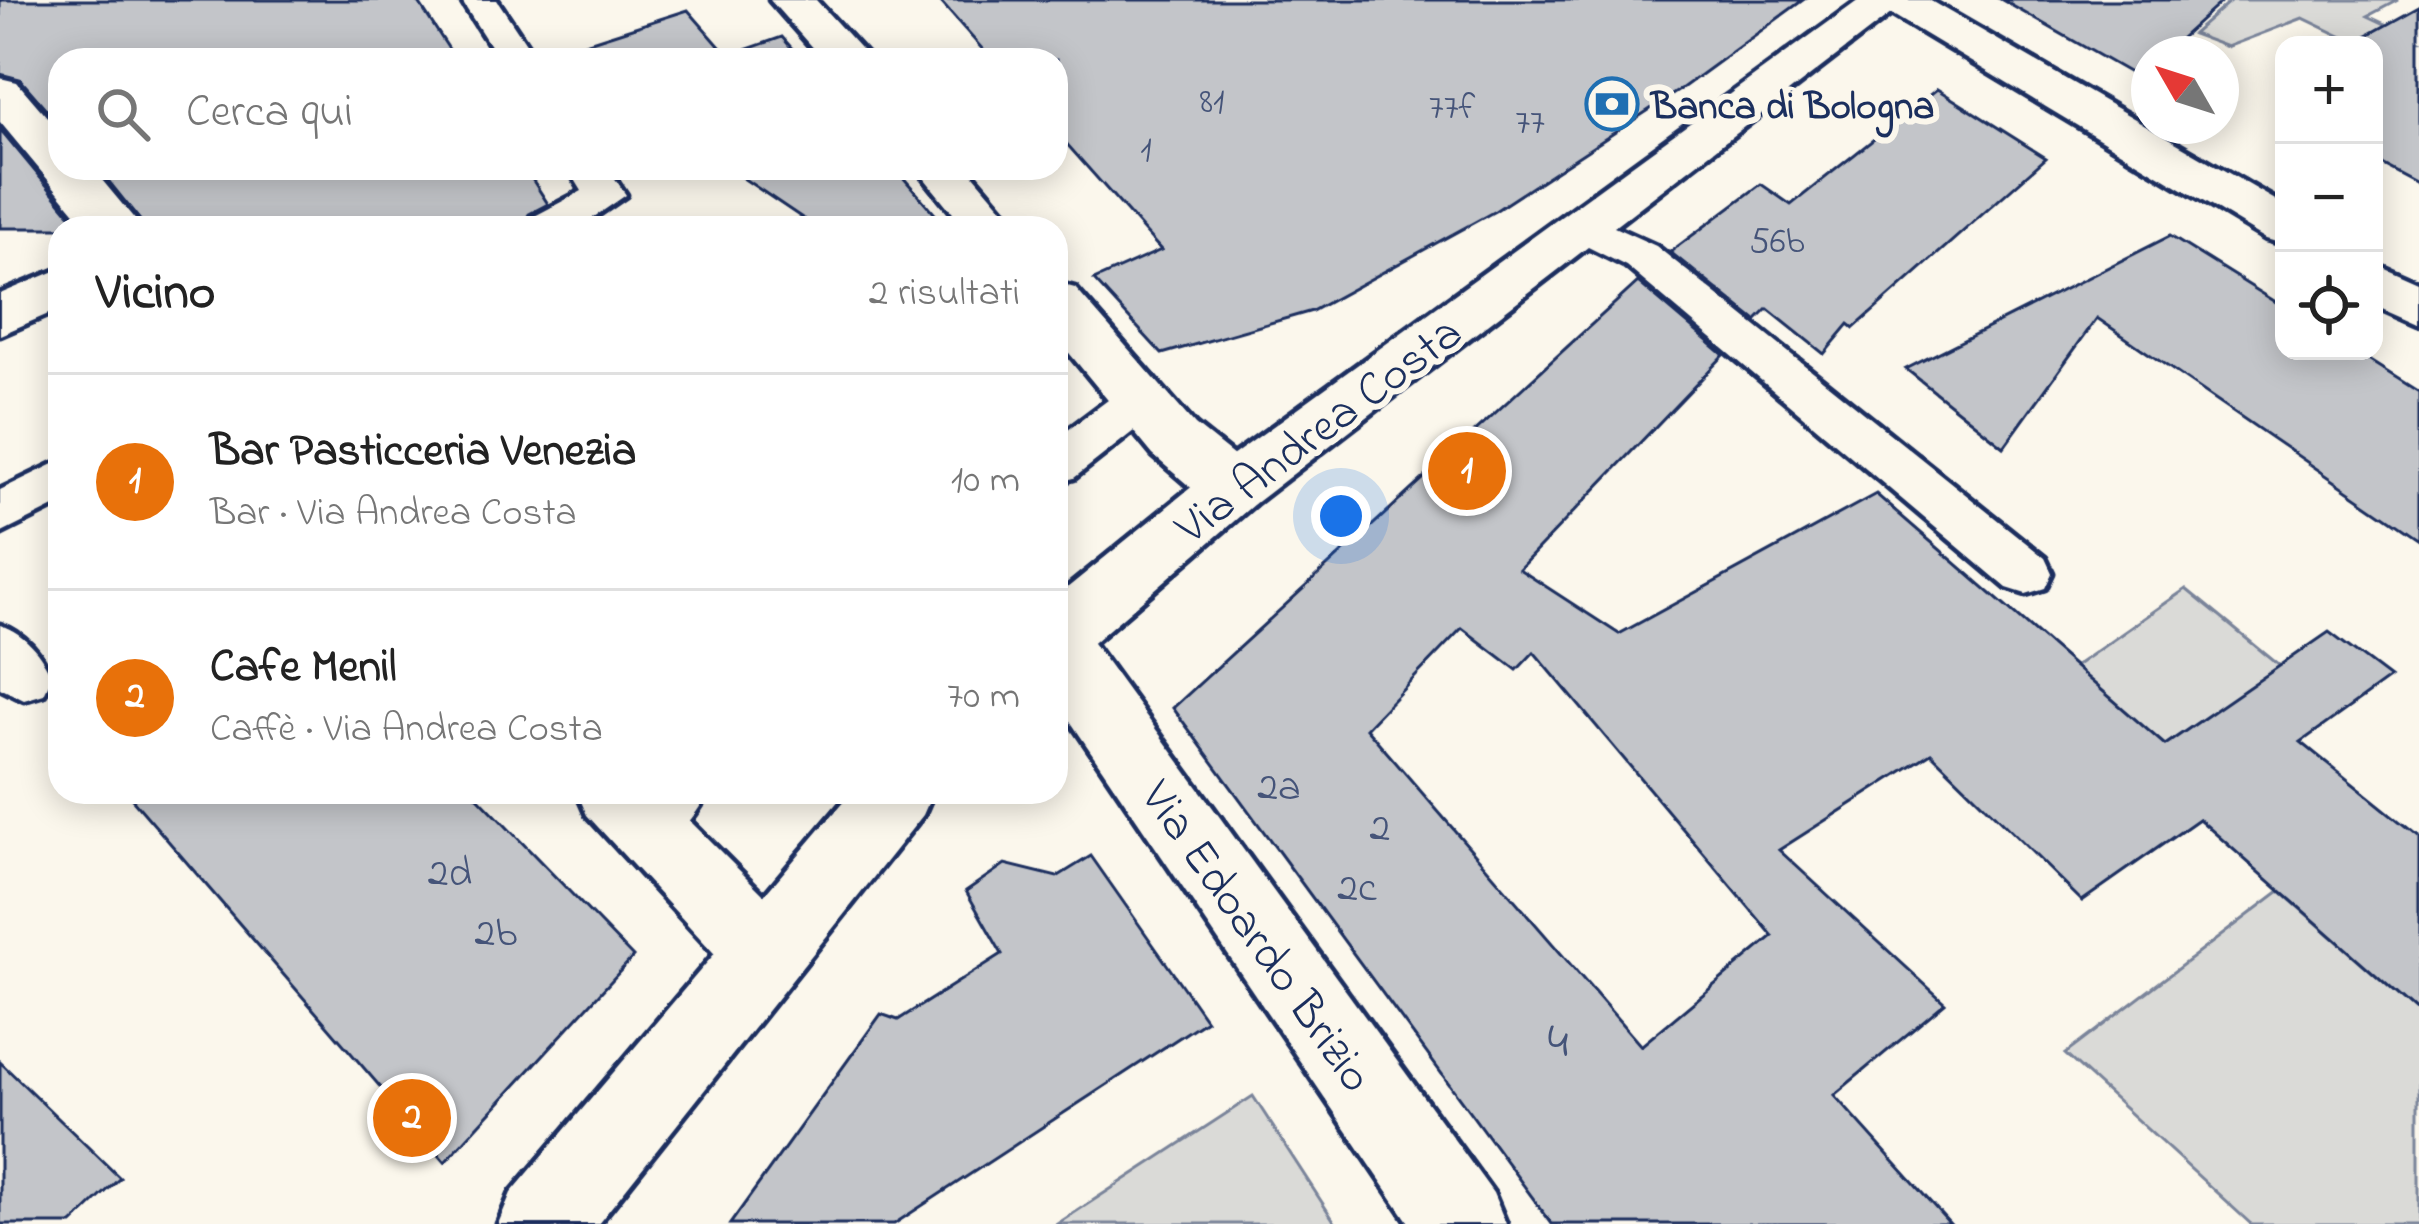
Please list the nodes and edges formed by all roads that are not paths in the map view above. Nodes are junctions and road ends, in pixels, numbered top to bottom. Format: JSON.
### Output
{"nodes":[{"id":1,"x":479,"y":0,"type":"edge"},
{"id":2,"x":792,"y":0,"type":"edge"},
{"id":3,"x":1886,"y":0,"type":"edge"},
{"id":4,"x":1898,"y":0,"type":"edge"},
{"id":5,"x":510,"y":48,"type":"edge"},
{"id":6,"x":837,"y":48,"type":"edge"},
{"id":7,"x":0,"y":92,"type":"edge"},
{"id":8,"x":48,"y":149,"type":"edge"},
{"id":9,"x":75,"y":180,"type":"edge"},
{"id":10,"x":596,"y":180,"type":"edge"},
{"id":11,"x":951,"y":180,"type":"edge"},
{"id":12,"x":106,"y":216,"type":"edge"},
{"id":13,"x":567,"y":216,"type":"edge"},
{"id":14,"x":983,"y":216,"type":"edge"},
{"id":15,"x":2275,"y":222,"type":"edge"},
{"id":16,"x":1583,"y":227,"type":"junction"},
{"id":17,"x":2383,"y":285,"type":"edge"},
{"id":18,"x":48,"y":292,"type":"edge"},
{"id":19,"x":2419,"y":307,"type":"edge"},
{"id":20,"x":1068,"y":315,"type":"edge"},
{"id":21,"x":0,"y":316,"type":"edge"},
{"id":22,"x":1141,"y":400,"type":"junction"},
{"id":23,"x":1068,"y":456,"type":"edge"},
{"id":24,"x":48,"y":487,"type":"edge"},
{"id":25,"x":1232,"y":488,"type":"junction"},
{"id":26,"x":0,"y":514,"type":"edge"},
{"id":27,"x":2026,"y":573,"type":"dead end"},
{"id":28,"x":1068,"y":625,"type":"edge"},
{"id":29,"x":1068,"y":663,"type":"edge"},
{"id":30,"x":645,"y":804,"type":"edge"},
{"id":31,"x":887,"y":804,"type":"edge"},
{"id":32,"x":763,"y":949,"type":"junction"},
{"id":33,"x":542,"y":1224,"type":"edge"},
{"id":34,"x":1462,"y":1224,"type":"edge"}],
"edges":[{"from":1,"to":5,"type":"lane"},
{"from":2,"to":6,"type":"street"},
{"from":3,"to":16,"type":"street","name":"Via Andrea Costa"},
{"from":4,"to":15,"type":"street"},
{"from":7,"to":8,"type":"street"},
{"from":9,"to":12,"type":"street"},
{"from":10,"to":13,"type":"lane"},
{"from":11,"to":14,"type":"street"},
{"from":16,"to":25,"type":"street","name":"Via Andrea Costa"},
{"from":16,"to":27,"type":"lane"},
{"from":17,"to":19,"type":"street"},
{"from":18,"to":21,"type":"street"},
{"from":20,"to":22,"type":"street"},
{"from":22,"to":23,"type":"lane"},
{"from":22,"to":25,"type":"street"},
{"from":24,"to":26,"type":"lane"},
{"from":25,"to":28,"type":"street","name":"Via Andrea Costa"},
{"from":29,"to":34,"type":"street","name":"Via Edoardo Brizio"},
{"from":30,"to":32,"type":"street"},
{"from":31,"to":32,"type":"street"},
{"from":32,"to":33,"type":"street"}]}
